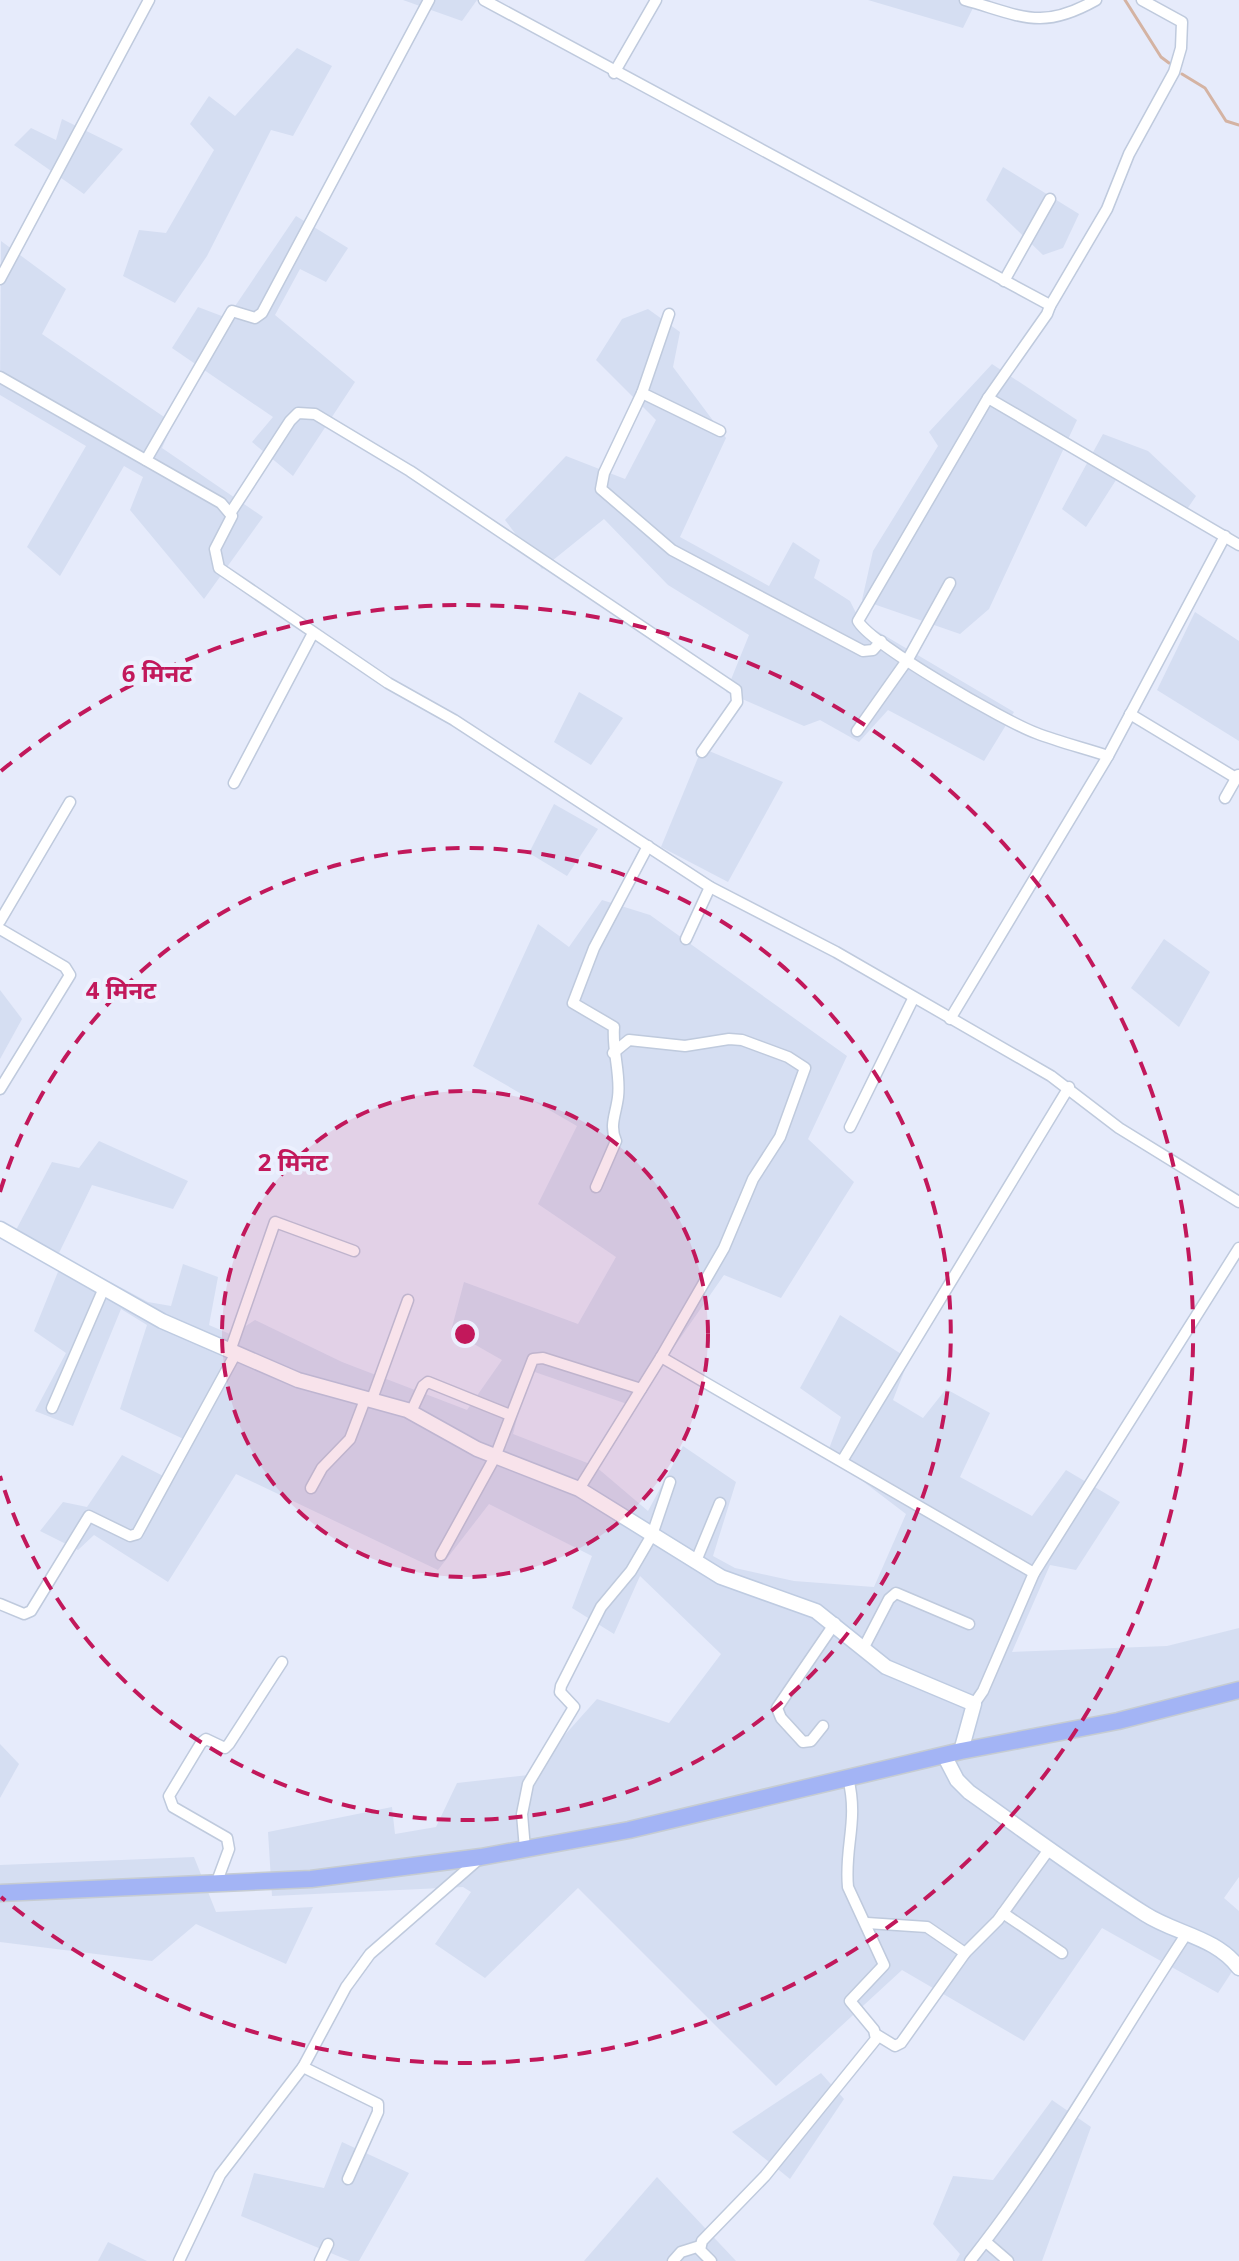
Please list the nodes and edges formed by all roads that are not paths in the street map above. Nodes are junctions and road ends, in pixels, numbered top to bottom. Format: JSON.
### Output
{"nodes":[{"id":1,"x":149,"y":0,"type":"edge"},
{"id":2,"x":429,"y":0,"type":"edge"},
{"id":3,"x":484,"y":0,"type":"edge"},
{"id":4,"x":656,"y":0,"type":"edge"},
{"id":5,"x":965,"y":0,"type":"edge"},
{"id":6,"x":1096,"y":0,"type":"edge"},
{"id":7,"x":1142,"y":0,"type":"edge"},
{"id":8,"x":614,"y":73,"type":"junction"},
{"id":9,"x":1050,"y":199,"type":"dead end"},
{"id":10,"x":0,"y":279,"type":"edge"},
{"id":11,"x":1004,"y":281,"type":"junction"},
{"id":12,"x":1050,"y":306,"type":"junction"},
{"id":13,"x":669,"y":314,"type":"dead end"},
{"id":14,"x":0,"y":377,"type":"edge"},
{"id":15,"x":642,"y":393,"type":"junction"},
{"id":16,"x":988,"y":398,"type":"junction"},
{"id":17,"x":720,"y":431,"type":"dead end"},
{"id":18,"x":146,"y":460,"type":"junction"},
{"id":19,"x":231,"y":512,"type":"junction"},
{"id":20,"x":1225,"y":536,"type":"junction"},
{"id":21,"x":1239,"y":545,"type":"edge"},
{"id":22,"x":950,"y":583,"type":"dead end"},
{"id":23,"x":313,"y":633,"type":"junction"},
{"id":24,"x":881,"y":641,"type":"junction"},
{"id":25,"x":908,"y":659,"type":"junction"},
{"id":26,"x":1130,"y":714,"type":"junction"},
{"id":27,"x":857,"y":731,"type":"dead end"},
{"id":28,"x":702,"y":752,"type":"dead end"},
{"id":29,"x":1108,"y":756,"type":"junction"},
{"id":30,"x":1238,"y":775,"type":"edge"},
{"id":31,"x":234,"y":783,"type":"dead end"},
{"id":32,"x":1225,"y":798,"type":"dead end"},
{"id":33,"x":70,"y":802,"type":"dead end"},
{"id":34,"x":648,"y":846,"type":"junction"},
{"id":35,"x":710,"y":887,"type":"junction"},
{"id":36,"x":0,"y":921,"type":"edge"},
{"id":37,"x":0,"y":929,"type":"edge"},
{"id":38,"x":686,"y":939,"type":"dead end"},
{"id":39,"x":913,"y":999,"type":"junction"},
{"id":40,"x":950,"y":1019,"type":"junction"},
{"id":41,"x":613,"y":1053,"type":"junction"},
{"id":42,"x":1069,"y":1087,"type":"junction"},
{"id":43,"x":0,"y":1089,"type":"edge"},
{"id":44,"x":850,"y":1127,"type":"dead end"},
{"id":45,"x":596,"y":1187,"type":"dead end"},
{"id":46,"x":1239,"y":1202,"type":"edge"},
{"id":47,"x":0,"y":1229,"type":"edge"},
{"id":48,"x":1239,"y":1248,"type":"edge"},
{"id":49,"x":354,"y":1251,"type":"dead end"},
{"id":50,"x":104,"y":1288,"type":"junction"},
{"id":51,"x":408,"y":1300,"type":"dead end"},
{"id":52,"x":233,"y":1352,"type":"junction"},
{"id":53,"x":661,"y":1357,"type":"junction"},
{"id":54,"x":641,"y":1389,"type":"junction"},
{"id":55,"x":369,"y":1398,"type":"junction"},
{"id":56,"x":52,"y":1408,"type":"dead end"},
{"id":57,"x":411,"y":1412,"type":"junction"},
{"id":58,"x":510,"y":1415,"type":"junction"},
{"id":59,"x":495,"y":1457,"type":"junction"},
{"id":60,"x":842,"y":1461,"type":"junction"},
{"id":61,"x":670,"y":1482,"type":"dead end"},
{"id":62,"x":311,"y":1488,"type":"dead end"},
{"id":63,"x":579,"y":1489,"type":"junction"},
{"id":64,"x":720,"y":1503,"type":"dead end"},
{"id":65,"x":652,"y":1535,"type":"junction"},
{"id":66,"x":441,"y":1555,"type":"dead end"},
{"id":67,"x":696,"y":1561,"type":"junction"},
{"id":68,"x":1034,"y":1573,"type":"junction"},
{"id":69,"x":0,"y":1604,"type":"edge"},
{"id":70,"x":835,"y":1623,"type":"junction"},
{"id":71,"x":969,"y":1624,"type":"dead end"},
{"id":72,"x":863,"y":1649,"type":"junction"},
{"id":73,"x":282,"y":1662,"type":"dead end"},
{"id":74,"x":1239,"y":1690,"type":"edge"},
{"id":75,"x":974,"y":1704,"type":"junction"},
{"id":76,"x":823,"y":1726,"type":"dead end"},
{"id":77,"x":953,"y":1754,"type":"junction"},
{"id":78,"x":848,"y":1778,"type":"junction"},
{"id":79,"x":1050,"y":1848,"type":"junction"},
{"id":80,"x":525,"y":1849,"type":"junction"},
{"id":81,"x":481,"y":1857,"type":"junction"},
{"id":82,"x":216,"y":1884,"type":"junction"},
{"id":83,"x":0,"y":1893,"type":"edge"},
{"id":84,"x":1003,"y":1913,"type":"junction"},
{"id":85,"x":867,"y":1923,"type":"junction"},
{"id":86,"x":1187,"y":1933,"type":"junction"},
{"id":87,"x":965,"y":1953,"type":"junction"},
{"id":88,"x":1062,"y":1953,"type":"dead end"},
{"id":89,"x":1239,"y":1968,"type":"edge"},
{"id":90,"x":877,"y":2035,"type":"junction"},
{"id":91,"x":303,"y":2067,"type":"junction"},
{"id":92,"x":348,"y":2179,"type":"dead end"},
{"id":93,"x":986,"y":2242,"type":"junction"},
{"id":94,"x":328,"y":2244,"type":"dead end"},
{"id":95,"x":700,"y":2246,"type":"junction"},
{"id":96,"x":179,"y":2261,"type":"edge"},
{"id":97,"x":320,"y":2261,"type":"edge"},
{"id":98,"x":673,"y":2261,"type":"edge"},
{"id":99,"x":711,"y":2261,"type":"edge"},
{"id":100,"x":970,"y":2261,"type":"edge"},
{"id":101,"x":1008,"y":2261,"type":"edge"}],
"edges":[{"from":1,"to":10,"type":"street"},
{"from":2,"to":18,"type":"street"},
{"from":3,"to":8,"type":"street"},
{"from":4,"to":8,"type":"street"},
{"from":5,"to":6,"type":"street"},
{"from":7,"to":12,"type":"street"},
{"from":8,"to":11,"type":"street"},
{"from":9,"to":11,"type":"street"},
{"from":11,"to":12,"type":"street"},
{"from":12,"to":16,"type":"street"},
{"from":13,"to":15,"type":"street"},
{"from":14,"to":18,"type":"street"},
{"from":15,"to":17,"type":"street"},
{"from":15,"to":24,"type":"street"},
{"from":16,"to":20,"type":"street"},
{"from":16,"to":24,"type":"street"},
{"from":18,"to":19,"type":"street"},
{"from":19,"to":23,"type":"street"},
{"from":19,"to":28,"type":"street"},
{"from":20,"to":21,"type":"street"},
{"from":20,"to":26,"type":"street"},
{"from":22,"to":25,"type":"street"},
{"from":23,"to":31,"type":"street"},
{"from":23,"to":34,"type":"street"},
{"from":24,"to":25,"type":"street"},
{"from":25,"to":27,"type":"street"},
{"from":25,"to":29,"type":"street"},
{"from":26,"to":29,"type":"street"},
{"from":26,"to":30,"type":"street"},
{"from":29,"to":40,"type":"street"},
{"from":30,"to":32,"type":"street"},
{"from":33,"to":36,"type":"street"},
{"from":34,"to":35,"type":"street"},
{"from":34,"to":41,"type":"street"},
{"from":35,"to":38,"type":"street"},
{"from":35,"to":39,"type":"street"},
{"from":37,"to":43,"type":"street"},
{"from":39,"to":40,"type":"street"},
{"from":39,"to":44,"type":"street"},
{"from":40,"to":42,"type":"street"},
{"from":41,"to":45,"type":"street"},
{"from":41,"to":53,"type":"street"},
{"from":42,"to":46,"type":"street"},
{"from":42,"to":60,"type":"street"},
{"from":47,"to":50,"type":"street"},
{"from":48,"to":68,"type":"street"},
{"from":49,"to":52,"type":"street"},
{"from":50,"to":52,"type":"street"},
{"from":50,"to":56,"type":"street"},
{"from":51,"to":55,"type":"street"},
{"from":52,"to":55,"type":"street"},
{"from":52,"to":69,"type":"street"},
{"from":53,"to":54,"type":"street"},
{"from":53,"to":60,"type":"street"},
{"from":54,"to":58,"type":"street"},
{"from":54,"to":63,"type":"street"},
{"from":55,"to":57,"type":"street"},
{"from":55,"to":62,"type":"street"},
{"from":57,"to":58,"type":"street"},
{"from":57,"to":59,"type":"street"},
{"from":58,"to":59,"type":"street"},
{"from":59,"to":63,"type":"street"},
{"from":59,"to":66,"type":"street"},
{"from":60,"to":68,"type":"street"},
{"from":61,"to":65,"type":"street"},
{"from":63,"to":65,"type":"street"},
{"from":64,"to":67,"type":"street"},
{"from":65,"to":67,"type":"street"},
{"from":65,"to":80,"type":"street"},
{"from":67,"to":70,"type":"street"},
{"from":68,"to":75,"type":"street"},
{"from":70,"to":72,"type":"street"},
{"from":70,"to":76,"type":"street"},
{"from":71,"to":72,"type":"street"},
{"from":72,"to":75,"type":"street"},
{"from":73,"to":82,"type":"street"},
{"from":74,"to":77,"type":"main road"},
{"from":75,"to":77,"type":"street"},
{"from":77,"to":78,"type":"main road"},
{"from":77,"to":79,"type":"street"},
{"from":78,"to":80,"type":"main road"},
{"from":78,"to":85,"type":"street"},
{"from":79,"to":84,"type":"street"},
{"from":79,"to":86,"type":"street"},
{"from":80,"to":81,"type":"main road"},
{"from":81,"to":82,"type":"main road"},
{"from":81,"to":91,"type":"street"},
{"from":82,"to":83,"type":"main road"},
{"from":84,"to":87,"type":"street"},
{"from":84,"to":88,"type":"street"},
{"from":85,"to":87,"type":"street"},
{"from":85,"to":90,"type":"street"},
{"from":86,"to":89,"type":"street"},
{"from":86,"to":93,"type":"street"},
{"from":87,"to":90,"type":"street"},
{"from":90,"to":95,"type":"street"},
{"from":91,"to":92,"type":"street"},
{"from":91,"to":96,"type":"street"},
{"from":93,"to":100,"type":"street"},
{"from":93,"to":101,"type":"street"},
{"from":94,"to":97,"type":"street"},
{"from":95,"to":98,"type":"street"},
{"from":95,"to":99,"type":"street"}]}
